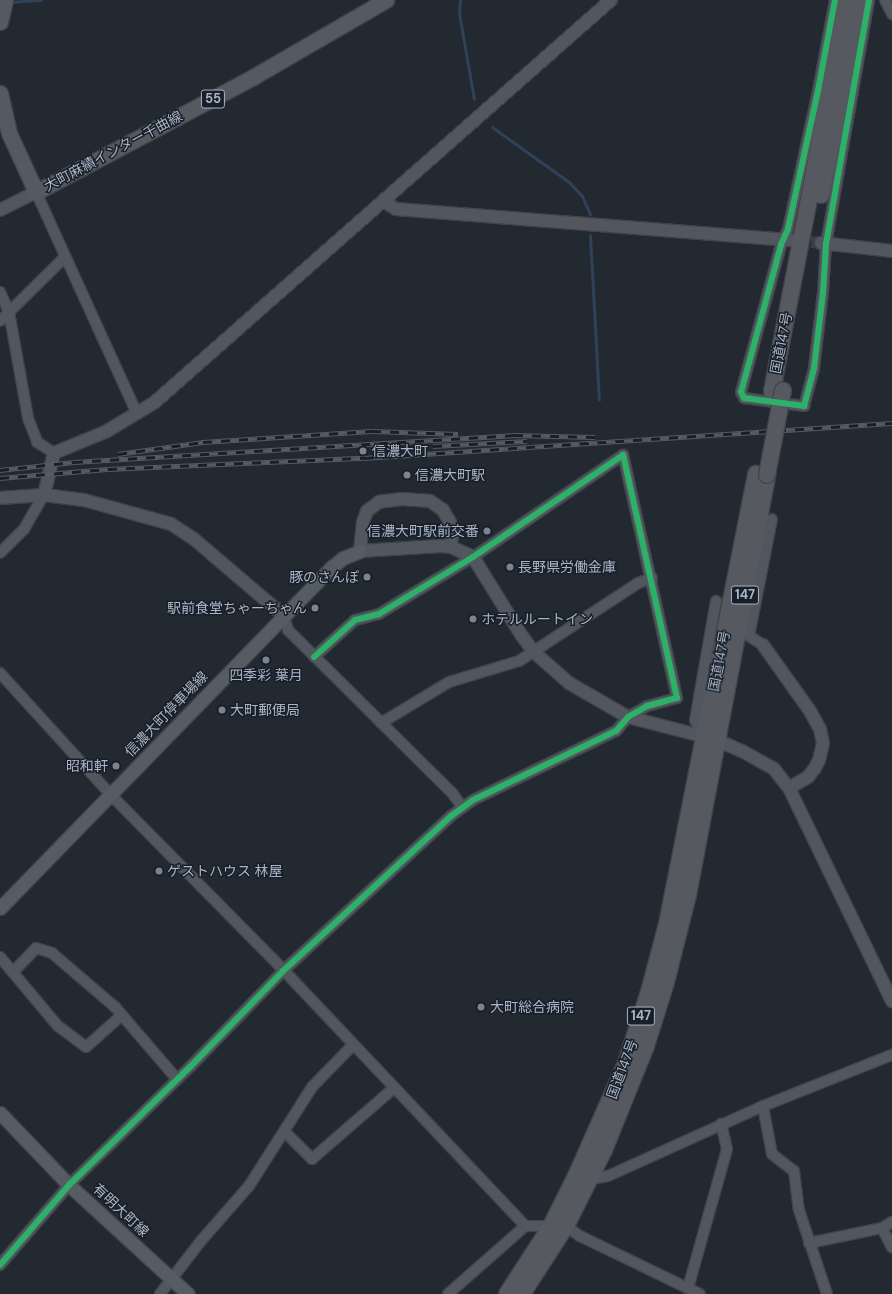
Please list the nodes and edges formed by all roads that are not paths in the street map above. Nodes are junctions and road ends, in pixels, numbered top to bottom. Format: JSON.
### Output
{"nodes":[{"id":1,"x":4,"y":0,"type":"edge"},
{"id":2,"x":386,"y":0,"type":"edge"},
{"id":3,"x":611,"y":0,"type":"edge"},
{"id":4,"x":835,"y":0,"type":"edge"},
{"id":5,"x":847,"y":0,"type":"edge"},
{"id":6,"x":859,"y":0,"type":"edge"},
{"id":7,"x":869,"y":0,"type":"edge"},
{"id":8,"x":885,"y":0,"type":"edge"},
{"id":9,"x":892,"y":14,"type":"edge"},
{"id":10,"x":0,"y":19,"type":"edge"},
{"id":11,"x":0,"y":93,"type":"edge"},
{"id":12,"x":36,"y":192,"type":"junction"},
{"id":13,"x":383,"y":201,"type":"junction"},
{"id":14,"x":0,"y":210,"type":"edge"},
{"id":15,"x":788,"y":240,"type":"junction"},
{"id":16,"x":823,"y":243,"type":"junction"},
{"id":17,"x":892,"y":251,"type":"edge"},
{"id":18,"x":65,"y":257,"type":"junction"},
{"id":19,"x":0,"y":292,"type":"edge"},
{"id":20,"x":10,"y":312,"type":"junction"},
{"id":21,"x":0,"y":321,"type":"edge"},
{"id":22,"x":778,"y":390,"type":"junction"},
{"id":23,"x":137,"y":414,"type":"junction"},
{"id":24,"x":54,"y":453,"type":"junction"},
{"id":25,"x":44,"y":495,"type":"junction"},
{"id":26,"x":0,"y":498,"type":"edge"},
{"id":27,"x":772,"y":519,"type":"dead end"},
{"id":28,"x":451,"y":547,"type":"junction"},
{"id":29,"x":360,"y":550,"type":"junction"},
{"id":30,"x":0,"y":553,"type":"edge"},
{"id":31,"x":473,"y":557,"type":"junction"},
{"id":32,"x":652,"y":578,"type":"junction"},
{"id":33,"x":716,"y":601,"type":"dead end"},
{"id":34,"x":284,"y":616,"type":"junction"},
{"id":35,"x":763,"y":644,"type":"joint"},
{"id":36,"x":535,"y":653,"type":"junction"},
{"id":37,"x":314,"y":657,"type":"junction"},
{"id":38,"x":1,"y":676,"type":"edge"},
{"id":39,"x":628,"y":716,"type":"junction"},
{"id":40,"x":380,"y":723,"type":"junction"},
{"id":41,"x":710,"y":739,"type":"junction"},
{"id":42,"x":789,"y":788,"type":"junction"},
{"id":43,"x":110,"y":794,"type":"junction"},
{"id":44,"x":462,"y":808,"type":"junction"},
{"id":45,"x":0,"y":908,"type":"edge"},
{"id":46,"x":0,"y":957,"type":"edge"},
{"id":47,"x":14,"y":971,"type":"junction"},
{"id":48,"x":282,"y":971,"type":"junction"},
{"id":49,"x":892,"y":1001,"type":"edge"},
{"id":50,"x":122,"y":1015,"type":"junction"},
{"id":51,"x":353,"y":1045,"type":"junction"},
{"id":52,"x":892,"y":1056,"type":"edge"},
{"id":53,"x":177,"y":1079,"type":"junction"},
{"id":54,"x":394,"y":1088,"type":"junction"},
{"id":55,"x":763,"y":1106,"type":"junction"},
{"id":56,"x":0,"y":1113,"type":"edge"},
{"id":57,"x":721,"y":1124,"type":"junction"},
{"id":58,"x":284,"y":1131,"type":"junction"},
{"id":59,"x":582,"y":1179,"type":"junction"},
{"id":60,"x":70,"y":1185,"type":"junction"},
{"id":61,"x":892,"y":1222,"type":"edge"},
{"id":62,"x":525,"y":1226,"type":"junction"},
{"id":63,"x":558,"y":1226,"type":"junction"},
{"id":64,"x":882,"y":1228,"type":"junction"},
{"id":65,"x":809,"y":1243,"type":"junction"},
{"id":66,"x":892,"y":1248,"type":"edge"},
{"id":67,"x":0,"y":1265,"type":"edge"},
{"id":68,"x":173,"y":1280,"type":"junction"},
{"id":69,"x":688,"y":1288,"type":"junction"},
{"id":70,"x":160,"y":1294,"type":"edge"},
{"id":71,"x":188,"y":1294,"type":"edge"},
{"id":72,"x":448,"y":1294,"type":"edge"},
{"id":73,"x":507,"y":1294,"type":"edge"},
{"id":74,"x":522,"y":1294,"type":"edge"},
{"id":75,"x":700,"y":1294,"type":"edge"},
{"id":76,"x":827,"y":1294,"type":"edge"}],
"edges":[{"from":1,"to":10,"type":"main road"},
{"from":2,"to":12,"type":"main road","name":"大町麻績インター千曲線","number":"55"},
{"from":3,"to":13,"type":"street"},
{"from":4,"to":15,"type":"street"},
{"from":5,"to":22,"type":"highway","name":"国道147号","number":"147"},
{"from":6,"to":22,"type":"highway","name":"国道147号","number":"147"},
{"from":7,"to":16,"type":"street"},
{"from":8,"to":9,"type":"street"},
{"from":11,"to":12,"type":"main road","name":"大町麻績インター千曲線"},
{"from":12,"to":14,"type":"street"},
{"from":12,"to":18,"type":"street"},
{"from":13,"to":15,"type":"street"},
{"from":13,"to":23,"type":"street"},
{"from":15,"to":16,"type":"street"},
{"from":16,"to":17,"type":"street"},
{"from":18,"to":20,"type":"street"},
{"from":18,"to":23,"type":"street"},
{"from":19,"to":20,"type":"street"},
{"from":20,"to":21,"type":"street"},
{"from":20,"to":24,"type":"street"},
{"from":22,"to":41,"type":"highway","name":"国道147号","number":"147"},
{"from":23,"to":24,"type":"street"},
{"from":24,"to":25,"type":"street"},
{"from":25,"to":26,"type":"street"},
{"from":25,"to":30,"type":"street"},
{"from":25,"to":34,"type":"street"},
{"from":27,"to":35,"type":"street"},
{"from":28,"to":29,"type":"street"},
{"from":28,"to":29,"type":"street"},
{"from":28,"to":31,"type":"street"},
{"from":29,"to":34,"type":"main road","name":"信濃大町停車場線"},
{"from":31,"to":32,"type":"street"},
{"from":31,"to":36,"type":"street"},
{"from":31,"to":37,"type":"street"},
{"from":32,"to":36,"type":"street"},
{"from":32,"to":39,"type":"street"},
{"from":33,"to":41,"type":"street"},
{"from":34,"to":37,"type":"street"},
{"from":34,"to":43,"type":"main road","name":"信濃大町停車場線"},
{"from":35,"to":42,"type":"street"},
{"from":36,"to":39,"type":"street"},
{"from":36,"to":40,"type":"street"},
{"from":37,"to":40,"type":"street"},
{"from":38,"to":43,"type":"street"},
{"from":39,"to":41,"type":"street"},
{"from":39,"to":44,"type":"street"},
{"from":40,"to":44,"type":"street"},
{"from":41,"to":42,"type":"street"},
{"from":41,"to":59,"type":"highway","name":"国道147号","number":"147"},
{"from":42,"to":49,"type":"street"},
{"from":43,"to":45,"type":"main road","name":"信濃大町停車場線"},
{"from":43,"to":48,"type":"street"},
{"from":44,"to":48,"type":"street"},
{"from":46,"to":47,"type":"street"},
{"from":47,"to":50,"type":"street"},
{"from":47,"to":50,"type":"street"},
{"from":48,"to":51,"type":"street"},
{"from":48,"to":53,"type":"street"},
{"from":50,"to":53,"type":"street"},
{"from":51,"to":54,"type":"street"},
{"from":51,"to":58,"type":"street"},
{"from":52,"to":55,"type":"street"},
{"from":53,"to":60,"type":"street"},
{"from":54,"to":58,"type":"street"},
{"from":54,"to":62,"type":"street"},
{"from":55,"to":57,"type":"street"},
{"from":55,"to":65,"type":"street"},
{"from":56,"to":60,"type":"main road","name":"有明大町線"},
{"from":57,"to":59,"type":"street"},
{"from":57,"to":69,"type":"street"},
{"from":58,"to":68,"type":"street"},
{"from":59,"to":63,"type":"highway","name":"国道147号","number":"147"},
{"from":60,"to":67,"type":"street"},
{"from":60,"to":68,"type":"main road","name":"有明大町線"},
{"from":61,"to":64,"type":"street"},
{"from":62,"to":63,"type":"street"},
{"from":62,"to":72,"type":"street"},
{"from":63,"to":69,"type":"street"},
{"from":63,"to":73,"type":"highway","name":"国道147号","number":"147"},
{"from":63,"to":74,"type":"highway","name":"国道147号","number":"147"},
{"from":64,"to":65,"type":"street"},
{"from":64,"to":66,"type":"street"},
{"from":65,"to":76,"type":"street"},
{"from":68,"to":70,"type":"street"},
{"from":68,"to":71,"type":"main road","name":"有明大町線"},
{"from":69,"to":75,"type":"street"}]}
